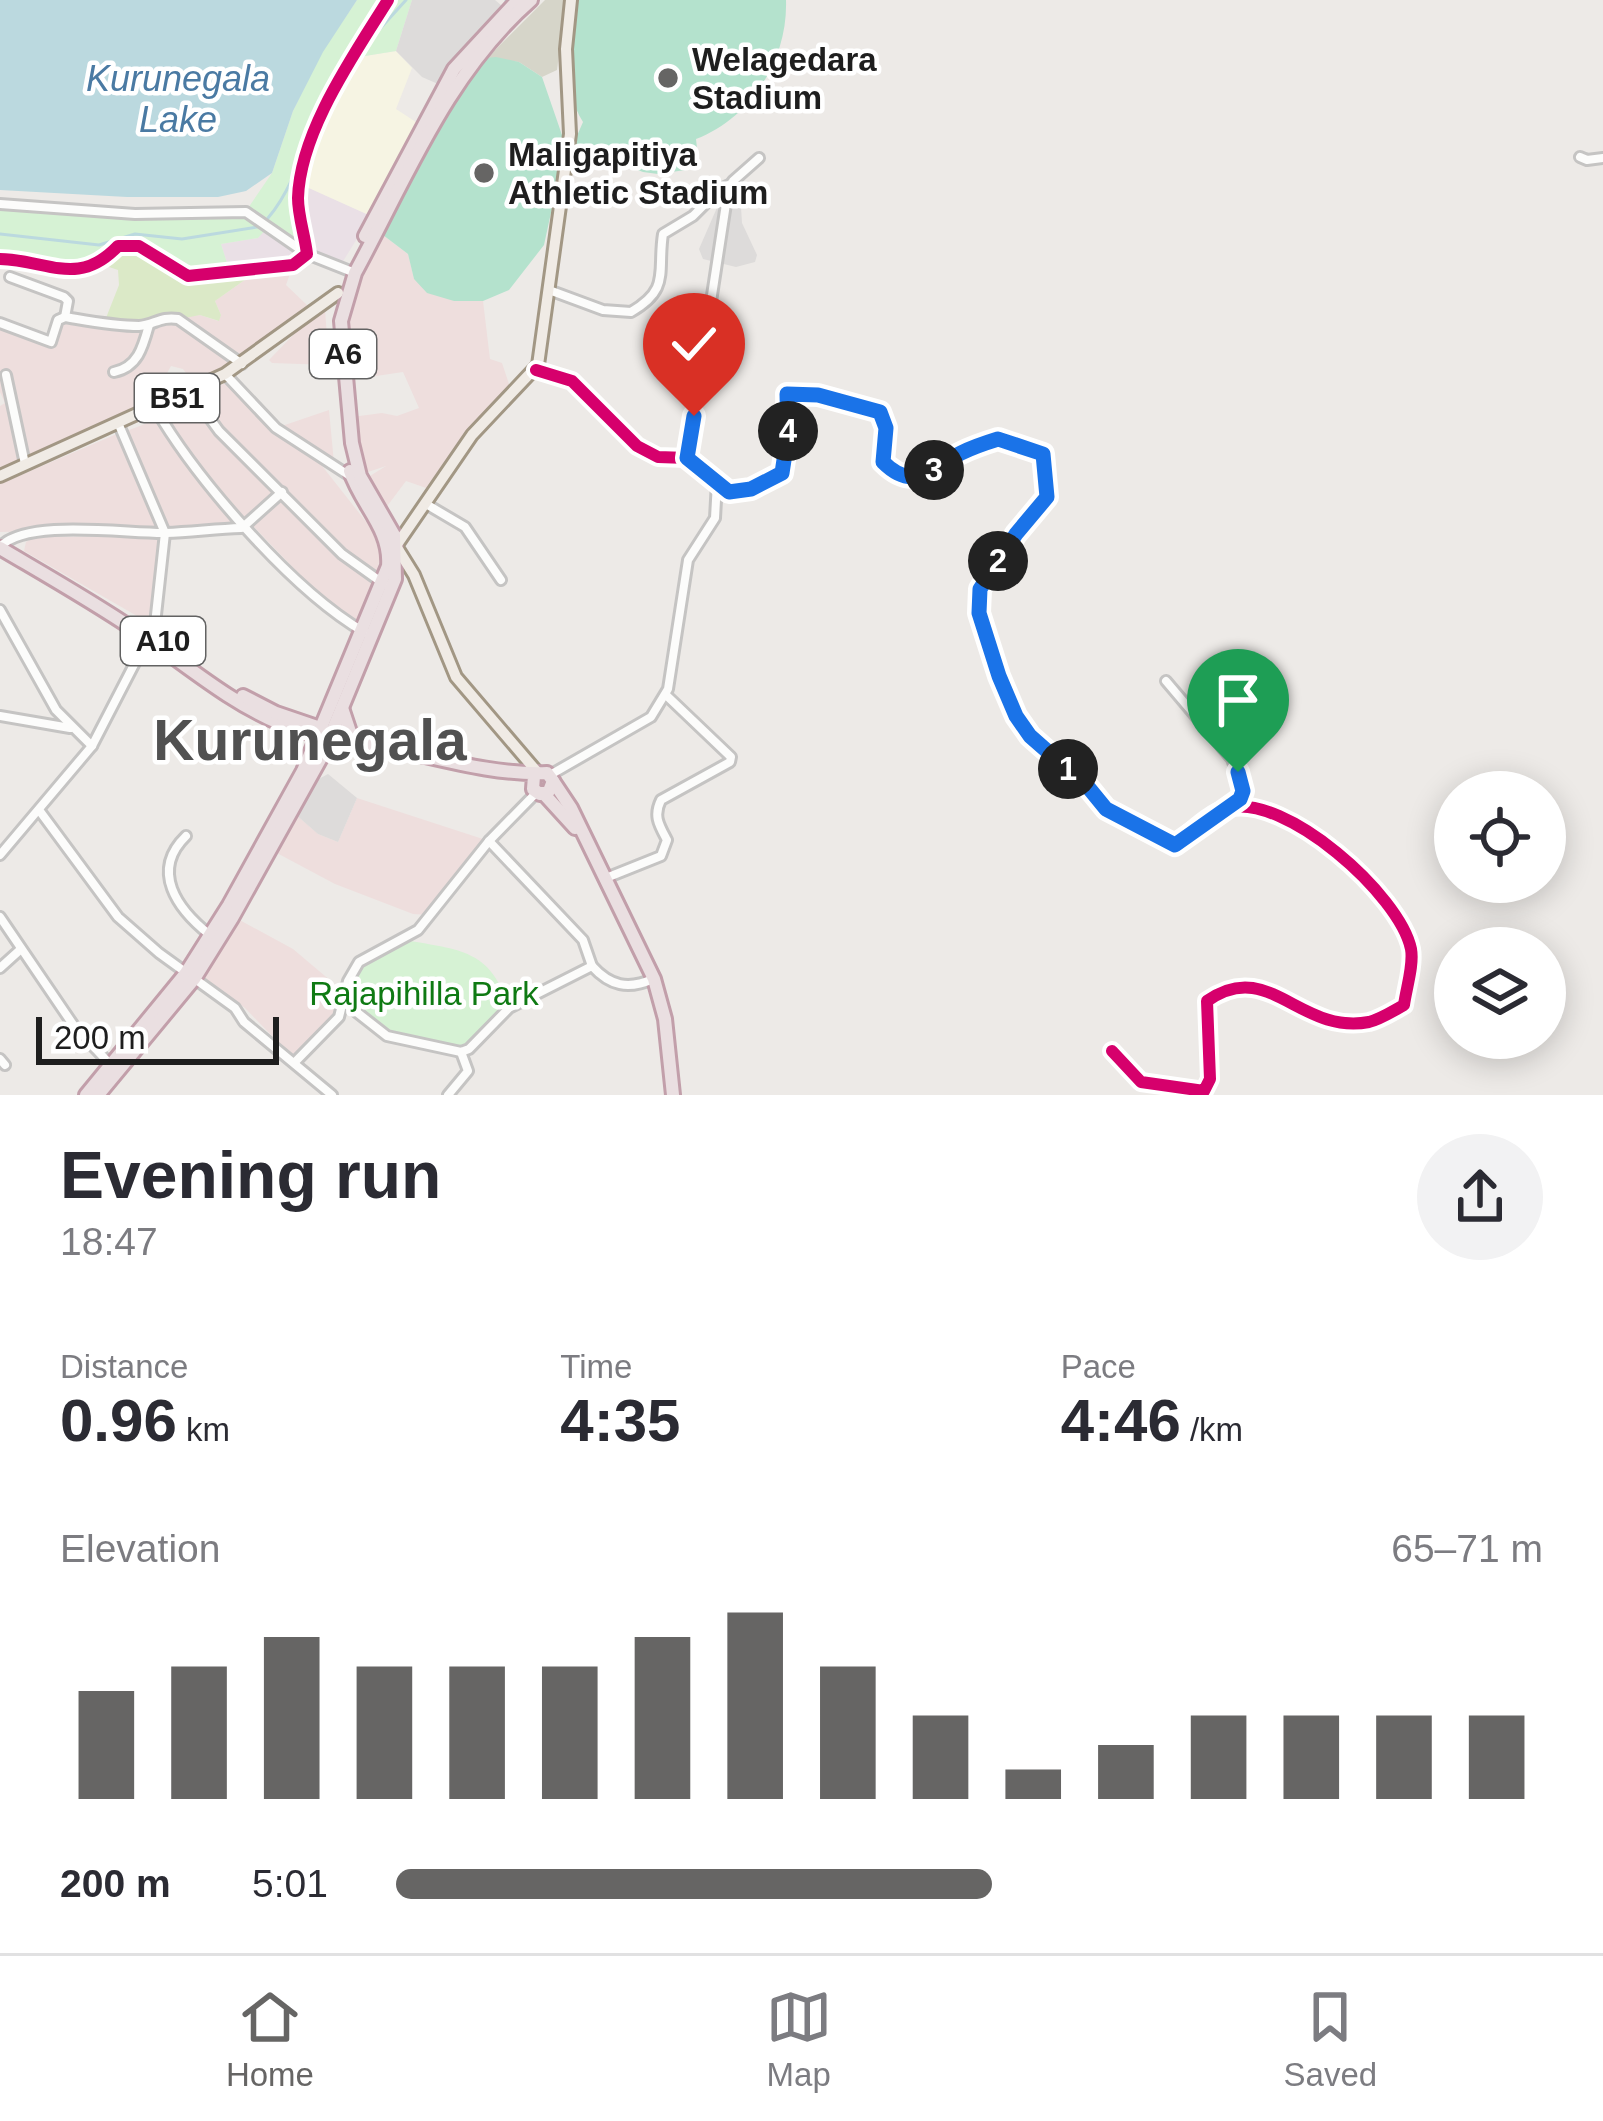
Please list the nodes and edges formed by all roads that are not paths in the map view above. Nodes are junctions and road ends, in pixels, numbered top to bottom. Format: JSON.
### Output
{"nodes":[{"id":1,"x":388,"y":0,"type":"edge"},
{"id":2,"x":518,"y":0,"type":"edge"},
{"id":3,"x":531,"y":0,"type":"edge"},
{"id":4,"x":571,"y":0,"type":"edge"},
{"id":5,"x":1580,"y":157,"type":"dead end"},
{"id":6,"x":759,"y":158,"type":"dead end"},
{"id":7,"x":1603,"y":158,"type":"edge"},
{"id":8,"x":731,"y":184,"type":"junction"},
{"id":9,"x":0,"y":204,"type":"edge"},
{"id":10,"x":307,"y":254,"type":"junction"},
{"id":11,"x":0,"y":259,"type":"edge"},
{"id":12,"x":351,"y":272,"type":"junction"},
{"id":13,"x":10,"y":277,"type":"dead end"},
{"id":14,"x":547,"y":290,"type":"junction"},
{"id":15,"x":338,"y":293,"type":"junction"},
{"id":16,"x":65,"y":317,"type":"junction"},
{"id":17,"x":0,"y":323,"type":"edge"},
{"id":18,"x":149,"y":326,"type":"junction"},
{"id":19,"x":242,"y":364,"type":"junction"},
{"id":20,"x":536,"y":370,"type":"junction"},
{"id":21,"x":114,"y":372,"type":"dead end"},
{"id":22,"x":225,"y":374,"type":"junction"},
{"id":23,"x":6,"y":375,"type":"dead end"},
{"id":24,"x":190,"y":392,"type":"junction"},
{"id":25,"x":155,"y":408,"type":"junction"},
{"id":26,"x":119,"y":425,"type":"junction"},
{"id":27,"x":687,"y":458,"type":"junction"},
{"id":28,"x":26,"y":466,"type":"junction"},
{"id":29,"x":0,"y":476,"type":"edge"},
{"id":30,"x":352,"y":476,"type":"junction"},
{"id":31,"x":717,"y":482,"type":"junction"},
{"id":32,"x":282,"y":492,"type":"junction"},
{"id":33,"x":427,"y":504,"type":"junction"},
{"id":34,"x":243,"y":528,"type":"junction"},
{"id":35,"x":165,"y":533,"type":"junction"},
{"id":36,"x":1,"y":543,"type":"edge"},
{"id":37,"x":396,"y":546,"type":"junction"},
{"id":38,"x":501,"y":580,"type":"dead end"},
{"id":39,"x":387,"y":585,"type":"junction"},
{"id":40,"x":0,"y":610,"type":"edge"},
{"id":41,"x":366,"y":633,"type":"junction"},
{"id":42,"x":149,"y":635,"type":"junction"},
{"id":43,"x":1166,"y":681,"type":"dead end"},
{"id":44,"x":666,"y":695,"type":"junction"},
{"id":45,"x":336,"y":702,"type":"junction"},
{"id":46,"x":0,"y":716,"type":"edge"},
{"id":47,"x":285,"y":721,"type":"junction"},
{"id":48,"x":71,"y":728,"type":"junction"},
{"id":49,"x":324,"y":734,"type":"junction"},
{"id":50,"x":92,"y":746,"type":"junction"},
{"id":51,"x":366,"y":746,"type":"junction"},
{"id":52,"x":308,"y":773,"type":"junction"},
{"id":53,"x":541,"y":783,"type":"junction"},
{"id":54,"x":1231,"y":808,"type":"junction"},
{"id":55,"x":39,"y":810,"type":"junction"},
{"id":56,"x":186,"y":836,"type":"dead end"},
{"id":57,"x":489,"y":841,"type":"junction"},
{"id":58,"x":0,"y":855,"type":"edge"},
{"id":59,"x":605,"y":878,"type":"junction"},
{"id":60,"x":0,"y":917,"type":"edge"},
{"id":61,"x":211,"y":935,"type":"junction"},
{"id":62,"x":21,"y":949,"type":"junction"},
{"id":63,"x":592,"y":966,"type":"junction"},
{"id":64,"x":0,"y":968,"type":"edge"},
{"id":65,"x":190,"y":976,"type":"junction"},
{"id":66,"x":654,"y":979,"type":"junction"},
{"id":67,"x":345,"y":1003,"type":"junction"},
{"id":68,"x":1112,"y":1051,"type":"dead end"},
{"id":69,"x":460,"y":1052,"type":"junction"},
{"id":70,"x":296,"y":1061,"type":"junction"},
{"id":71,"x":115,"y":1068,"type":"junction"},
{"id":72,"x":330,"y":1094,"type":"edge"},
{"id":73,"x":86,"y":1095,"type":"edge"},
{"id":74,"x":98,"y":1095,"type":"edge"},
{"id":75,"x":448,"y":1095,"type":"edge"},
{"id":76,"x":674,"y":1095,"type":"edge"}],
"edges":[{"from":1,"to":10,"type":"street"},
{"from":2,"to":12,"type":"highway","number":"A6"},
{"from":3,"to":12,"type":"highway","number":"A6"},
{"from":4,"to":14,"type":"main road"},
{"from":5,"to":7,"type":"street"},
{"from":6,"to":8,"type":"street"},
{"from":8,"to":14,"type":"street"},
{"from":8,"to":27,"type":"street"},
{"from":9,"to":10,"type":"street"},
{"from":10,"to":11,"type":"street"},
{"from":10,"to":12,"type":"street"},
{"from":12,"to":15,"type":"highway","number":"A6"},
{"from":12,"to":37,"type":"highway","number":"A6"},
{"from":13,"to":16,"type":"street"},
{"from":14,"to":20,"type":"main road"},
{"from":15,"to":19,"type":"main road","number":"B51"},
{"from":15,"to":30,"type":"highway","number":"A6"},
{"from":16,"to":17,"type":"street"},
{"from":16,"to":18,"type":"street"},
{"from":18,"to":19,"type":"street"},
{"from":18,"to":21,"type":"street"},
{"from":19,"to":22,"type":"main road","number":"B51"},
{"from":20,"to":27,"type":"street"},
{"from":20,"to":33,"type":"main road"},
{"from":22,"to":24,"type":"main road","number":"B51"},
{"from":22,"to":30,"type":"street"},
{"from":23,"to":28,"type":"street"},
{"from":24,"to":25,"type":"main road","number":"B51"},
{"from":24,"to":32,"type":"street"},
{"from":25,"to":26,"type":"main road","number":"B51"},
{"from":25,"to":34,"type":"street"},
{"from":26,"to":28,"type":"main road","number":"B51"},
{"from":26,"to":35,"type":"street"},
{"from":27,"to":31,"type":"street"},
{"from":28,"to":29,"type":"main road","number":"B51"},
{"from":30,"to":39,"type":"highway","number":"A6"},
{"from":31,"to":44,"type":"street"},
{"from":31,"to":54,"type":"street"},
{"from":32,"to":34,"type":"street"},
{"from":32,"to":39,"type":"street"},
{"from":33,"to":37,"type":"main road"},
{"from":33,"to":38,"type":"street"},
{"from":34,"to":35,"type":"street"},
{"from":34,"to":41,"type":"street"},
{"from":35,"to":36,"type":"street"},
{"from":35,"to":42,"type":"street"},
{"from":36,"to":42,"type":"highway","number":"A10"},
{"from":37,"to":39,"type":"highway","number":"A6"},
{"from":37,"to":53,"type":"main road"},
{"from":39,"to":41,"type":"highway","number":"A6"},
{"from":40,"to":48,"type":"street"},
{"from":41,"to":45,"type":"highway","number":"A6"},
{"from":42,"to":47,"type":"highway","number":"A10"},
{"from":42,"to":50,"type":"street"},
{"from":43,"to":54,"type":"street"},
{"from":44,"to":53,"type":"street"},
{"from":44,"to":59,"type":"street"},
{"from":45,"to":47,"type":"highway"},
{"from":45,"to":49,"type":"highway","number":"A6"},
{"from":45,"to":51,"type":"highway"},
{"from":46,"to":48,"type":"street"},
{"from":47,"to":49,"type":"highway","number":"A10"},
{"from":47,"to":52,"type":"highway"},
{"from":48,"to":50,"type":"street"},
{"from":49,"to":51,"type":"highway","number":"A10"},
{"from":49,"to":52,"type":"highway","number":"A6"},
{"from":50,"to":55,"type":"street"},
{"from":51,"to":52,"type":"highway"},
{"from":51,"to":53,"type":"highway","number":"A10"},
{"from":52,"to":61,"type":"highway","number":"A6"},
{"from":52,"to":65,"type":"highway","number":"A6"},
{"from":53,"to":57,"type":"street"},
{"from":53,"to":59,"type":"highway"},
{"from":54,"to":68,"type":"street"},
{"from":55,"to":58,"type":"street"},
{"from":55,"to":65,"type":"street"},
{"from":56,"to":61,"type":"street"},
{"from":57,"to":63,"type":"street"},
{"from":57,"to":67,"type":"street"},
{"from":59,"to":66,"type":"highway"},
{"from":60,"to":62,"type":"street"},
{"from":61,"to":65,"type":"highway","number":"A6"},
{"from":62,"to":64,"type":"street"},
{"from":62,"to":71,"type":"street"},
{"from":63,"to":66,"type":"street"},
{"from":63,"to":69,"type":"street"},
{"from":65,"to":70,"type":"street"},
{"from":65,"to":71,"type":"highway","number":"A6"},
{"from":66,"to":76,"type":"highway"},
{"from":67,"to":69,"type":"street"},
{"from":67,"to":70,"type":"street"},
{"from":69,"to":75,"type":"street"},
{"from":70,"to":72,"type":"street"},
{"from":71,"to":73,"type":"highway","number":"A6"},
{"from":71,"to":74,"type":"highway","number":"A6"}]}
